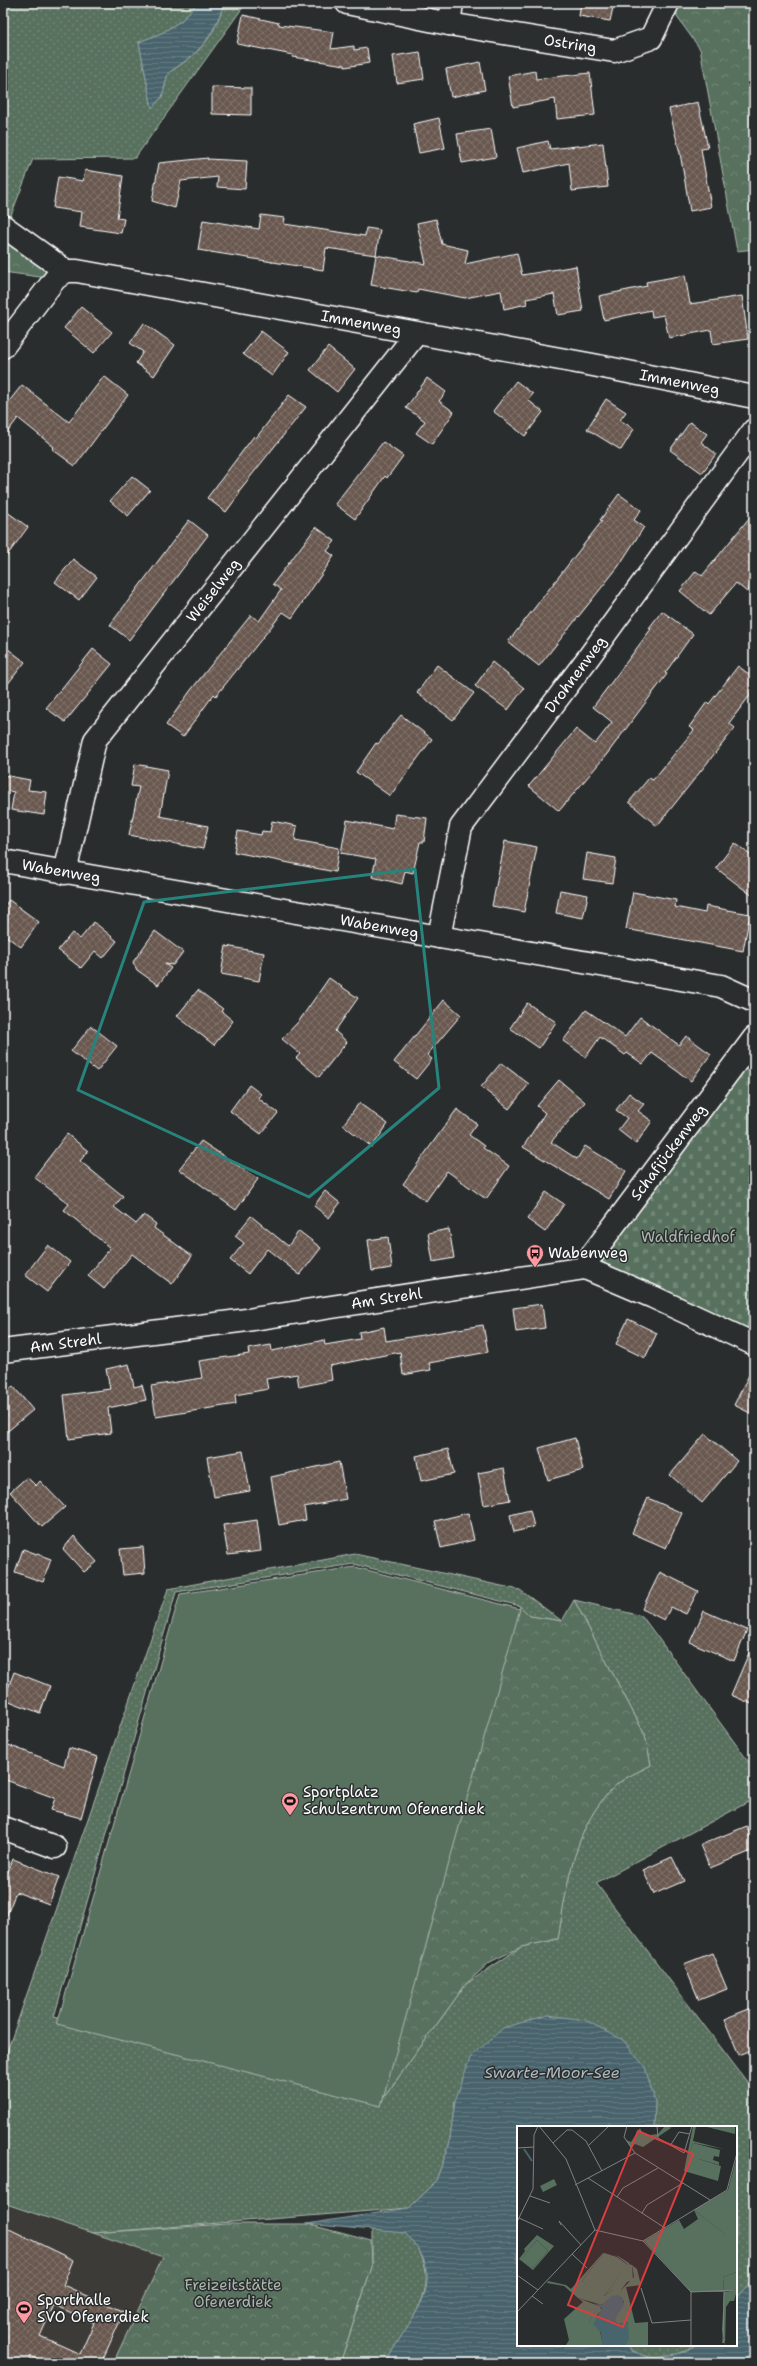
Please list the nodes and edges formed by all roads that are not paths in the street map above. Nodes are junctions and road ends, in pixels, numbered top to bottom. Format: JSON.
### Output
{"nodes":[{"id":1,"x":347,"y":3,"type":"edge"},
{"id":2,"x":668,"y":3,"type":"edge"},
{"id":3,"x":450,"y":13,"type":"edge"},
{"id":4,"x":3,"y":226,"type":"edge"},
{"id":5,"x":66,"y":271,"type":"junction"},
{"id":6,"x":416,"y":334,"type":"junction"},
{"id":7,"x":3,"y":347,"type":"edge"},
{"id":8,"x":754,"y":396,"type":"edge"},
{"id":9,"x":754,"y":430,"type":"edge"},
{"id":10,"x":3,"y":861,"type":"edge"},
{"id":11,"x":65,"y":873,"type":"junction"},
{"id":12,"x":439,"y":937,"type":"junction"},
{"id":13,"x":754,"y":1001,"type":"edge"},
{"id":14,"x":754,"y":1038,"type":"edge"},
{"id":15,"x":585,"y":1268,"type":"junction"},
{"id":16,"x":754,"y":1344,"type":"edge"},
{"id":17,"x":3,"y":1351,"type":"edge"},
{"id":18,"x":3,"y":1828,"type":"edge"},
{"id":19,"x":55,"y":1847,"type":"dead end"}],
"edges":[{"from":1,"to":3,"type":"street","name":"Ostring"},
{"from":2,"to":3,"type":"street","name":"Ostring"},
{"from":4,"to":5,"type":"street"},
{"from":5,"to":6,"type":"street","name":"Immenweg"},
{"from":5,"to":7,"type":"street"},
{"from":6,"to":8,"type":"street","name":"Immenweg"},
{"from":6,"to":11,"type":"street","name":"Weiselweg"},
{"from":9,"to":12,"type":"street","name":"Drohnenweg"},
{"from":10,"to":11,"type":"street","name":"Wabenweg"},
{"from":11,"to":12,"type":"street","name":"Wabenweg"},
{"from":12,"to":13,"type":"street","name":"Wabenweg"},
{"from":14,"to":15,"type":"street","name":"Schafjückenweg"},
{"from":15,"to":16,"type":"street"},
{"from":15,"to":17,"type":"street","name":"Am Strehl"},
{"from":18,"to":19,"type":"street"}]}
